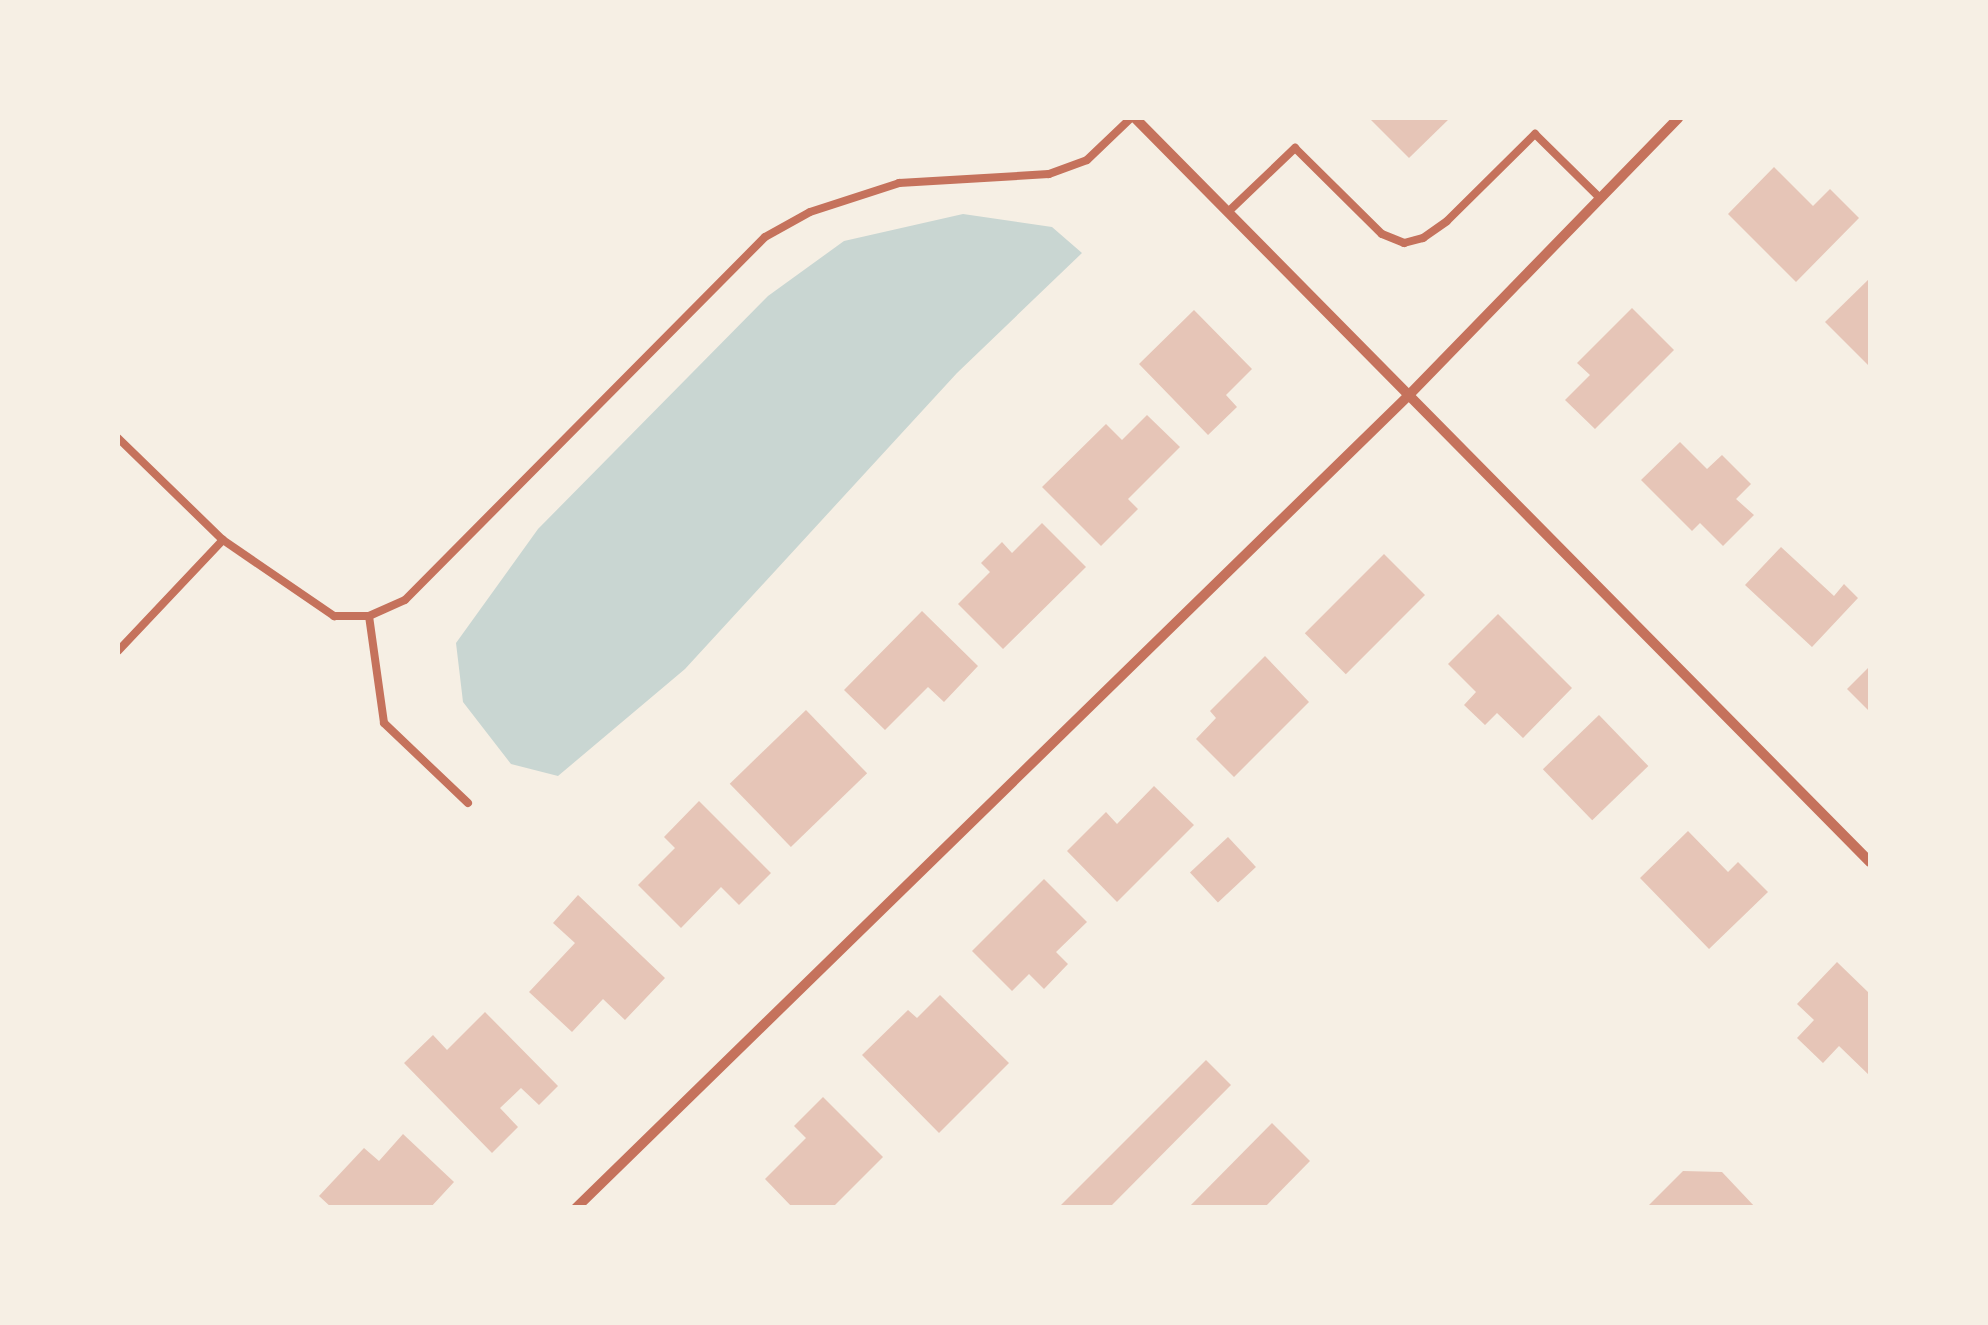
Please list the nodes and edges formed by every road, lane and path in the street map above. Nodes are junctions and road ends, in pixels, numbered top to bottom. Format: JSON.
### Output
{"nodes":[{"id":1,"x":1133,"y":118,"type":"edge"},
{"id":2,"x":1678,"y":118,"type":"edge"},
{"id":3,"x":1600,"y":198,"type":"junction"},
{"id":4,"x":1228,"y":212,"type":"junction"},
{"id":5,"x":1408,"y":395,"type":"junction"},
{"id":6,"x":118,"y":438,"type":"edge"},
{"id":7,"x":223,"y":540,"type":"junction"},
{"id":8,"x":369,"y":616,"type":"junction"},
{"id":9,"x":118,"y":651,"type":"edge"},
{"id":10,"x":468,"y":802,"type":"dead end"},
{"id":11,"x":1870,"y":862,"type":"edge"},
{"id":12,"x":576,"y":1208,"type":"edge"}],
"edges":[{"from":1,"to":4,"type":"street"},
{"from":1,"to":8,"type":"lane"},
{"from":2,"to":3,"type":"street"},
{"from":3,"to":4,"type":"lane"},
{"from":3,"to":5,"type":"street"},
{"from":4,"to":5,"type":"street"},
{"from":5,"to":11,"type":"street"},
{"from":5,"to":12,"type":"street"},
{"from":6,"to":7,"type":"lane"},
{"from":7,"to":8,"type":"lane"},
{"from":7,"to":9,"type":"lane"},
{"from":8,"to":10,"type":"lane"}]}
